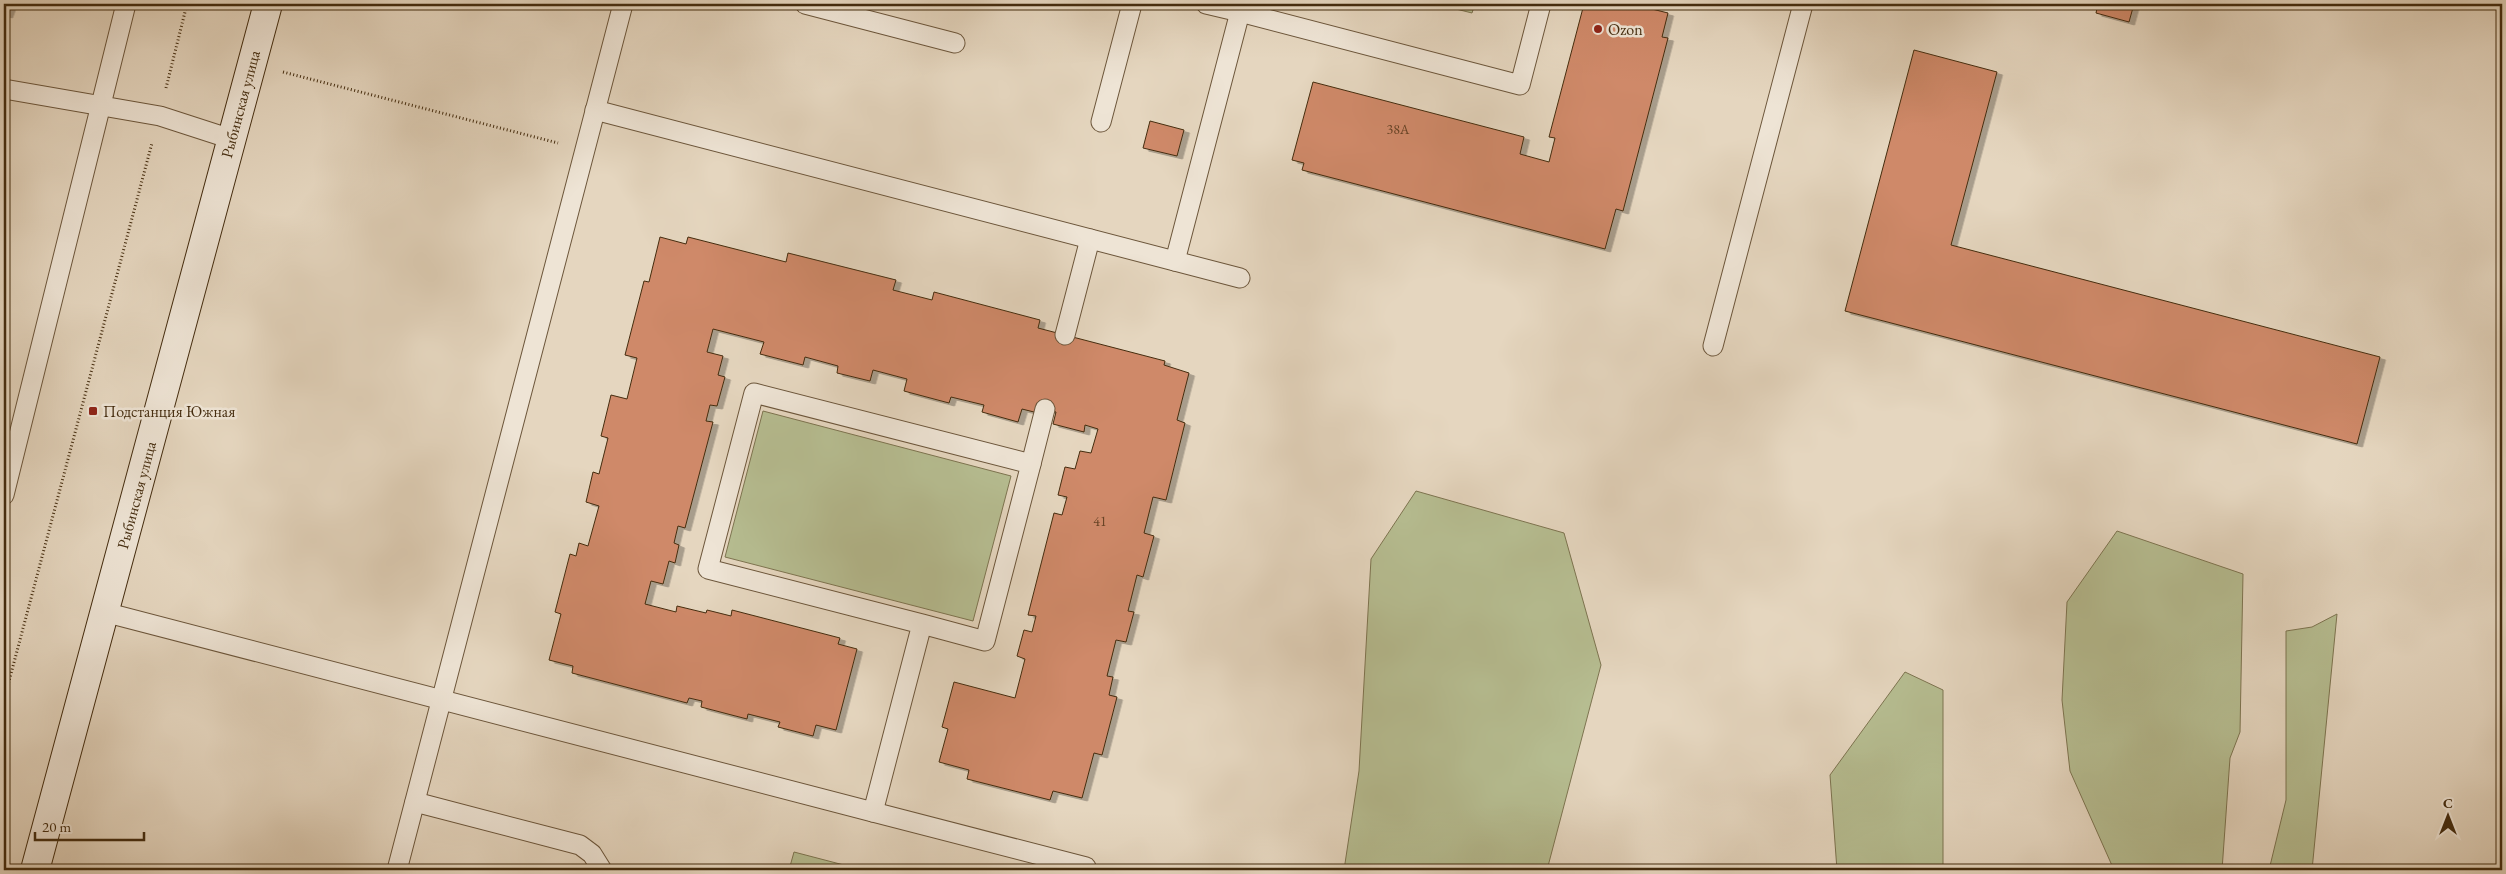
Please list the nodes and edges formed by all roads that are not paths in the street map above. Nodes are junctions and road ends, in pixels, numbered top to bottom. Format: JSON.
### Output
{"nodes":[{"id":1,"x":126,"y":4,"type":"edge"},
{"id":2,"x":268,"y":4,"type":"edge"},
{"id":3,"x":623,"y":4,"type":"edge"},
{"id":4,"x":804,"y":4,"type":"edge"},
{"id":5,"x":1132,"y":4,"type":"edge"},
{"id":6,"x":1206,"y":4,"type":"edge"},
{"id":7,"x":1541,"y":4,"type":"edge"},
{"id":8,"x":1803,"y":4,"type":"edge"},
{"id":9,"x":1241,"y":8,"type":"edge"},
{"id":10,"x":955,"y":43,"type":"dead end"},
{"id":11,"x":4,"y":89,"type":"edge"},
{"id":12,"x":100,"y":106,"type":"junction"},
{"id":13,"x":596,"y":110,"type":"junction"},
{"id":14,"x":1101,"y":122,"type":"dead end"},
{"id":15,"x":231,"y":138,"type":"junction"},
{"id":16,"x":1090,"y":239,"type":"junction"},
{"id":17,"x":1175,"y":261,"type":"junction"},
{"id":18,"x":1240,"y":278,"type":"dead end"},
{"id":19,"x":1065,"y":335,"type":"dead end"},
{"id":20,"x":1713,"y":346,"type":"dead end"},
{"id":21,"x":1045,"y":409,"type":"dead end"},
{"id":22,"x":1031,"y":464,"type":"junction"},
{"id":23,"x":4,"y":495,"type":"edge"},
{"id":24,"x":104,"y":612,"type":"junction"},
{"id":25,"x":922,"y":624,"type":"junction"},
{"id":26,"x":442,"y":700,"type":"junction"},
{"id":27,"x":415,"y":802,"type":"junction"},
{"id":28,"x":873,"y":812,"type":"junction"},
{"id":29,"x":1086,"y":867,"type":"dead end"},
{"id":30,"x":35,"y":870,"type":"edge"},
{"id":31,"x":397,"y":870,"type":"edge"},
{"id":32,"x":602,"y":870,"type":"edge"}],
"edges":[{"from":1,"to":12,"type":"lane"},
{"from":2,"to":15,"type":"main road","name":"Рыбинская улица"},
{"from":3,"to":13,"type":"lane"},
{"from":4,"to":10,"type":"lane"},
{"from":5,"to":14,"type":"lane"},
{"from":6,"to":9,"type":"lane"},
{"from":7,"to":9,"type":"lane"},
{"from":8,"to":20,"type":"lane"},
{"from":9,"to":17,"type":"lane"},
{"from":11,"to":12,"type":"lane"},
{"from":12,"to":15,"type":"lane"},
{"from":12,"to":23,"type":"lane"},
{"from":13,"to":16,"type":"lane"},
{"from":13,"to":26,"type":"lane"},
{"from":15,"to":24,"type":"main road","name":"Рыбинская улица"},
{"from":16,"to":17,"type":"lane"},
{"from":16,"to":19,"type":"lane"},
{"from":17,"to":18,"type":"lane"},
{"from":21,"to":22,"type":"lane"},
{"from":22,"to":25,"type":"lane"},
{"from":22,"to":25,"type":"lane"},
{"from":24,"to":26,"type":"lane"},
{"from":24,"to":30,"type":"main road","name":"Рыбинская улица"},
{"from":25,"to":28,"type":"lane"},
{"from":26,"to":27,"type":"lane"},
{"from":26,"to":28,"type":"lane"},
{"from":27,"to":31,"type":"lane"},
{"from":27,"to":32,"type":"lane"},
{"from":28,"to":29,"type":"lane"}]}
